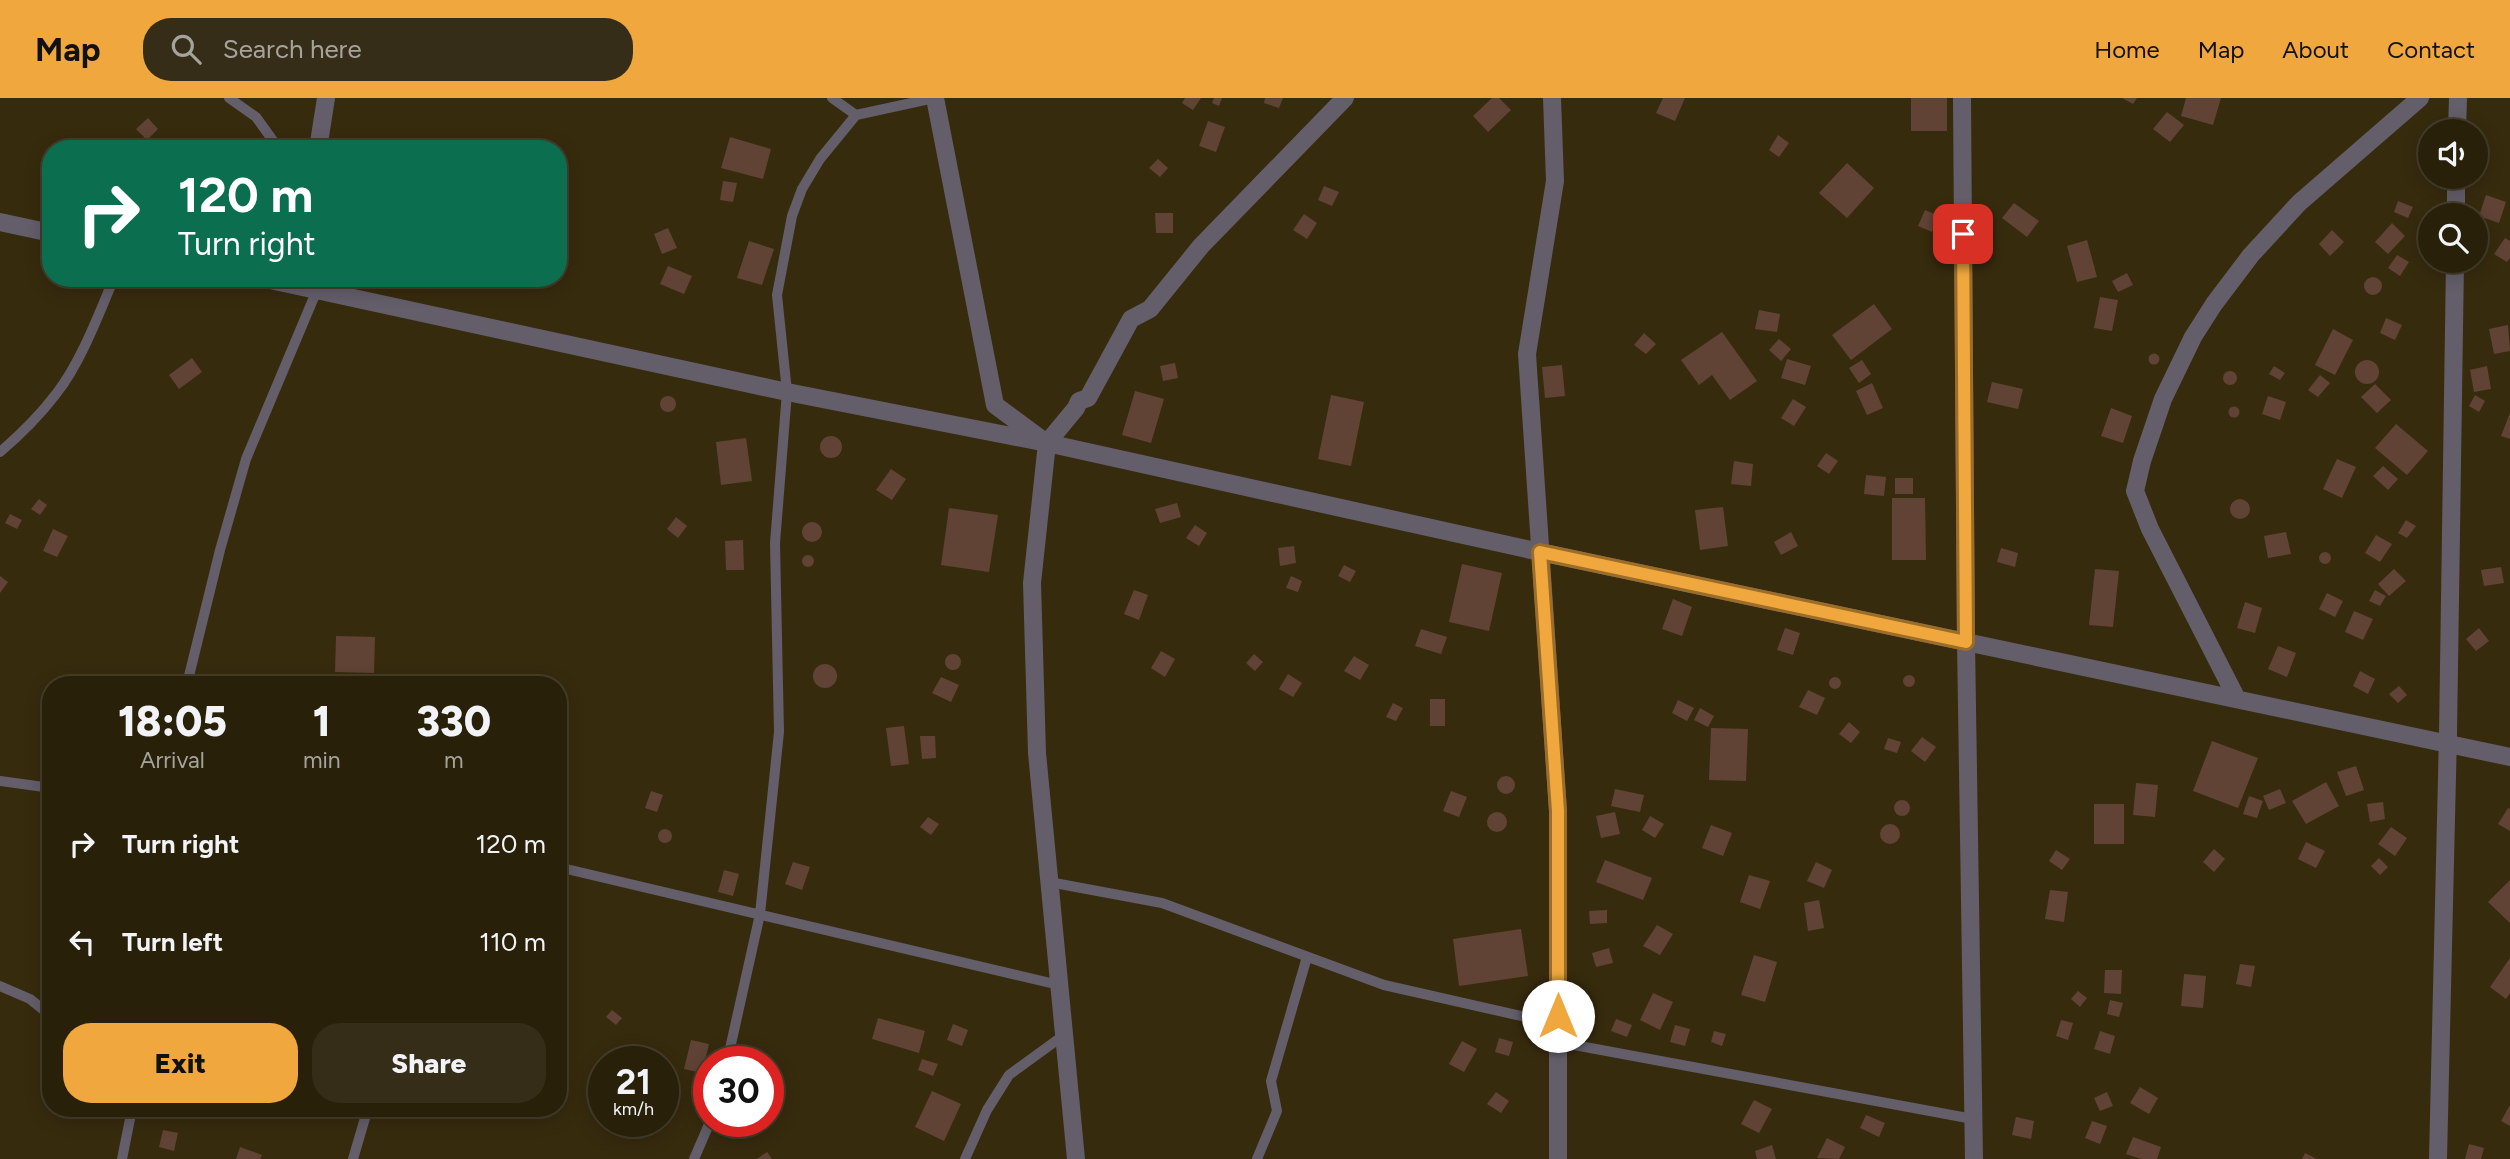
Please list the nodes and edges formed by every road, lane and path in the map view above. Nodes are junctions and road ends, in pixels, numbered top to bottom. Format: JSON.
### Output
{"nodes":[{"id":1,"x":229,"y":98,"type":"edge"},
{"id":2,"x":326,"y":98,"type":"edge"},
{"id":3,"x":832,"y":98,"type":"edge"},
{"id":4,"x":935,"y":98,"type":"edge"},
{"id":5,"x":1345,"y":98,"type":"edge"},
{"id":6,"x":1552,"y":98,"type":"edge"},
{"id":7,"x":1962,"y":98,"type":"edge"},
{"id":8,"x":2420,"y":98,"type":"edge"},
{"id":9,"x":2458,"y":98,"type":"edge"},
{"id":10,"x":856,"y":115,"type":"junction"},
{"id":11,"x":2457,"y":119,"type":"edge"},
{"id":12,"x":273,"y":140,"type":"edge"},
{"id":13,"x":319,"y":140,"type":"edge"},
{"id":14,"x":0,"y":222,"type":"edge"},
{"id":15,"x":42,"y":231,"type":"edge"},
{"id":16,"x":2455,"y":273,"type":"edge"},
{"id":17,"x":110,"y":287,"type":"edge"},
{"id":18,"x":317,"y":287,"type":"edge"},
{"id":19,"x":331,"y":287,"type":"edge"},
{"id":20,"x":788,"y":392,"type":"junction"},
{"id":21,"x":1047,"y":443,"type":"junction"},
{"id":22,"x":0,"y":452,"type":"edge"},
{"id":23,"x":1540,"y":552,"type":"junction"},
{"id":24,"x":1966,"y":642,"type":"junction"},
{"id":25,"x":189,"y":676,"type":"edge"},
{"id":26,"x":2237,"y":699,"type":"junction"},
{"id":27,"x":2448,"y":744,"type":"junction"},
{"id":28,"x":2510,"y":757,"type":"edge"},
{"id":29,"x":0,"y":781,"type":"edge"},
{"id":30,"x":42,"y":787,"type":"edge"},
{"id":31,"x":567,"y":869,"type":"edge"},
{"id":32,"x":1049,"y":882,"type":"junction"},
{"id":33,"x":760,"y":914,"type":"junction"},
{"id":34,"x":1307,"y":957,"type":"junction"},
{"id":35,"x":1059,"y":985,"type":"junction"},
{"id":36,"x":0,"y":986,"type":"edge"},
{"id":37,"x":42,"y":1009,"type":"edge"},
{"id":38,"x":1064,"y":1035,"type":"junction"},
{"id":39,"x":1558,"y":1042,"type":"junction"},
{"id":40,"x":731,"y":1046,"type":"edge"},
{"id":41,"x":130,"y":1117,"type":"edge"},
{"id":42,"x":365,"y":1117,"type":"edge"},
{"id":43,"x":1973,"y":1119,"type":"junction"},
{"id":44,"x":704,"y":1137,"type":"edge"},
{"id":45,"x":122,"y":1159,"type":"edge"},
{"id":46,"x":353,"y":1159,"type":"edge"},
{"id":47,"x":694,"y":1159,"type":"edge"},
{"id":48,"x":965,"y":1159,"type":"edge"},
{"id":49,"x":1076,"y":1159,"type":"edge"},
{"id":50,"x":1258,"y":1159,"type":"edge"},
{"id":51,"x":1558,"y":1159,"type":"edge"},
{"id":52,"x":1975,"y":1159,"type":"edge"},
{"id":53,"x":2438,"y":1159,"type":"edge"}],
"edges":[{"from":1,"to":12,"type":"lane"},
{"from":2,"to":13,"type":"street"},
{"from":3,"to":10,"type":"lane"},
{"from":4,"to":10,"type":"lane"},
{"from":4,"to":21,"type":"street"},
{"from":5,"to":21,"type":"street"},
{"from":6,"to":23,"type":"street"},
{"from":7,"to":24,"type":"street"},
{"from":8,"to":26,"type":"street"},
{"from":9,"to":11,"type":"street"},
{"from":10,"to":20,"type":"lane"},
{"from":14,"to":15,"type":"street"},
{"from":16,"to":27,"type":"street"},
{"from":17,"to":22,"type":"lane"},
{"from":18,"to":25,"type":"lane"},
{"from":19,"to":20,"type":"street"},
{"from":20,"to":21,"type":"street"},
{"from":20,"to":33,"type":"lane"},
{"from":21,"to":23,"type":"street"},
{"from":21,"to":32,"type":"street"},
{"from":23,"to":24,"type":"street"},
{"from":23,"to":39,"type":"street"},
{"from":24,"to":26,"type":"street"},
{"from":24,"to":43,"type":"street"},
{"from":26,"to":27,"type":"street"},
{"from":27,"to":28,"type":"street"},
{"from":27,"to":53,"type":"street"},
{"from":29,"to":30,"type":"lane"},
{"from":31,"to":33,"type":"lane"},
{"from":32,"to":34,"type":"lane"},
{"from":32,"to":35,"type":"street"},
{"from":33,"to":35,"type":"lane"},
{"from":33,"to":40,"type":"lane"},
{"from":34,"to":39,"type":"lane"},
{"from":34,"to":50,"type":"lane"},
{"from":35,"to":38,"type":"street"},
{"from":36,"to":37,"type":"lane"},
{"from":38,"to":48,"type":"lane"},
{"from":38,"to":49,"type":"street"},
{"from":39,"to":43,"type":"lane"},
{"from":39,"to":51,"type":"street"},
{"from":41,"to":45,"type":"lane"},
{"from":42,"to":46,"type":"lane"},
{"from":43,"to":52,"type":"street"},
{"from":44,"to":47,"type":"lane"}]}
